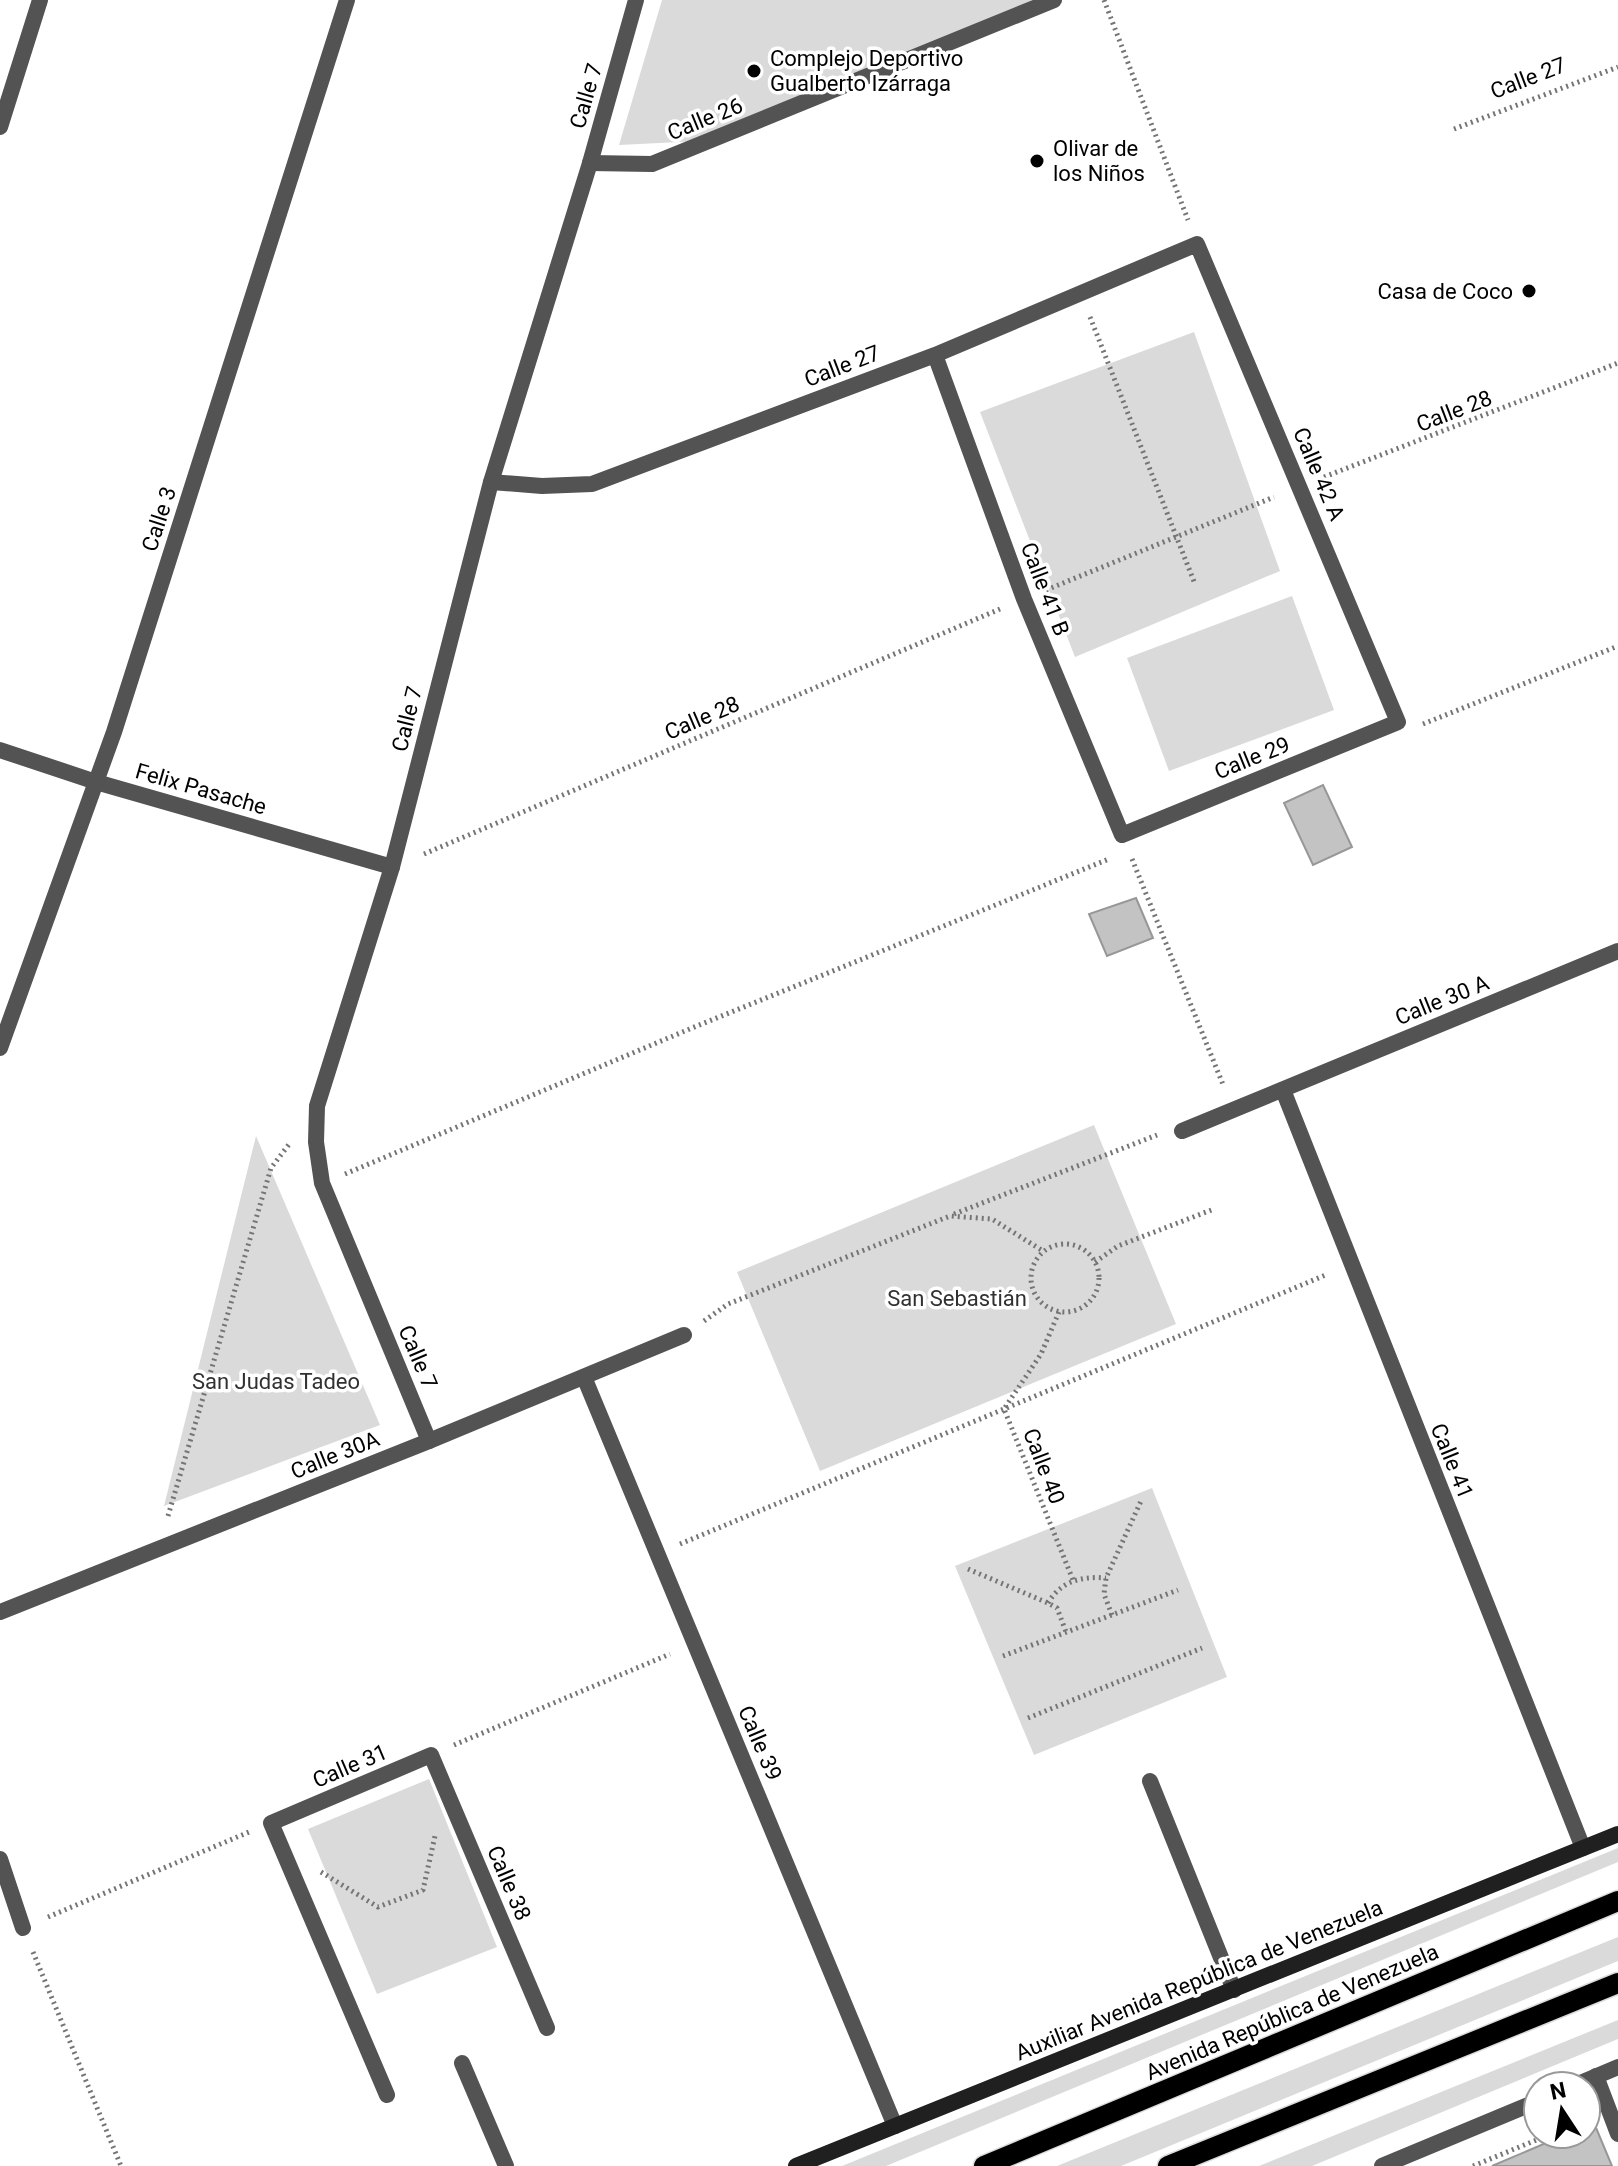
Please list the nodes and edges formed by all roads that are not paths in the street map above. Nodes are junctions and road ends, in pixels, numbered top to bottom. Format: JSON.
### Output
{"nodes":[{"id":1,"x":40,"y":0,"type":"edge"},
{"id":2,"x":347,"y":0,"type":"edge"},
{"id":3,"x":636,"y":0,"type":"edge"},
{"id":4,"x":1054,"y":0,"type":"edge"},
{"id":5,"x":0,"y":127,"type":"edge"},
{"id":6,"x":590,"y":163,"type":"junction"},
{"id":7,"x":1197,"y":244,"type":"joint"},
{"id":8,"x":935,"y":355,"type":"junction"},
{"id":9,"x":491,"y":482,"type":"junction"},
{"id":10,"x":1398,"y":722,"type":"joint"},
{"id":11,"x":0,"y":750,"type":"edge"},
{"id":12,"x":96,"y":782,"type":"junction"},
{"id":13,"x":1125,"y":843,"type":"joint"},
{"id":14,"x":392,"y":867,"type":"junction"},
{"id":15,"x":1618,"y":951,"type":"edge"},
{"id":16,"x":0,"y":1048,"type":"edge"},
{"id":17,"x":1283,"y":1090,"type":"junction"},
{"id":18,"x":1182,"y":1131,"type":"road end"},
{"id":19,"x":684,"y":1335,"type":"road end"},
{"id":20,"x":584,"y":1377,"type":"junction"},
{"id":21,"x":429,"y":1441,"type":"junction"},
{"id":22,"x":0,"y":1612,"type":"edge"},
{"id":23,"x":431,"y":1755,"type":"joint"},
{"id":24,"x":1150,"y":1781,"type":"dead end"},
{"id":25,"x":1618,"y":1834,"type":"edge"},
{"id":26,"x":1583,"y":1848,"type":"junction"},
{"id":27,"x":0,"y":1859,"type":"edge"},
{"id":28,"x":1618,"y":1901,"type":"edge"},
{"id":29,"x":23,"y":1928,"type":"road end"},
{"id":30,"x":1618,"y":1983,"type":"edge"},
{"id":31,"x":1234,"y":1990,"type":"junction"},
{"id":32,"x":547,"y":2028,"type":"dead end"},
{"id":33,"x":462,"y":2063,"type":"dead end"},
{"id":34,"x":1602,"y":2092,"type":"edge"},
{"id":35,"x":387,"y":2095,"type":"dead end"},
{"id":36,"x":1522,"y":2108,"type":"edge"},
{"id":37,"x":895,"y":2126,"type":"junction"},
{"id":38,"x":1618,"y":2134,"type":"edge"},
{"id":39,"x":506,"y":2166,"type":"edge"},
{"id":40,"x":796,"y":2166,"type":"edge"},
{"id":41,"x":984,"y":2166,"type":"edge"},
{"id":42,"x":1168,"y":2166,"type":"edge"},
{"id":43,"x":1382,"y":2166,"type":"edge"}],
"edges":[{"from":1,"to":5,"type":"street"},
{"from":2,"to":12,"type":"street","name":"Calle 3"},
{"from":3,"to":6,"type":"street","name":"Calle 7"},
{"from":4,"to":6,"type":"street","name":"Calle 26"},
{"from":6,"to":9,"type":"street","name":"Calle 7"},
{"from":7,"to":8,"type":"street","name":"Calle 27"},
{"from":7,"to":10,"type":"street","name":"Calle 42 A"},
{"from":8,"to":9,"type":"street","name":"Calle 27"},
{"from":8,"to":13,"type":"street","name":"Calle 41 B"},
{"from":9,"to":14,"type":"street","name":"Calle 7"},
{"from":10,"to":13,"type":"street","name":"Calle 29"},
{"from":11,"to":12,"type":"street","name":"Felix Pasache"},
{"from":12,"to":14,"type":"street","name":"Felix Pasache"},
{"from":12,"to":16,"type":"street","name":"Calle 3"},
{"from":14,"to":21,"type":"street","name":"Calle 7"},
{"from":15,"to":17,"type":"street","name":"Calle 30 A"},
{"from":17,"to":18,"type":"street"},
{"from":17,"to":26,"type":"street","name":"Calle 41"},
{"from":19,"to":20,"type":"street","name":"Calle 30A"},
{"from":20,"to":21,"type":"street","name":"Calle 30A"},
{"from":20,"to":37,"type":"street","name":"Calle 39"},
{"from":21,"to":22,"type":"street","name":"Calle 30A"},
{"from":23,"to":32,"type":"street","name":"Calle 38"},
{"from":23,"to":35,"type":"street","name":"Calle 31"},
{"from":24,"to":31,"type":"street"},
{"from":25,"to":26,"type":"street","name":"Auxiliar Avenida República de Venezuela"},
{"from":26,"to":31,"type":"street","name":"Auxiliar Avenida República de Venezuela"},
{"from":27,"to":29,"type":"street"},
{"from":28,"to":41,"type":"main road","name":"Avenida República de Venezuela"},
{"from":30,"to":42,"type":"main road"},
{"from":31,"to":37,"type":"street","name":"Auxiliar Avenida República de Venezuela"},
{"from":33,"to":39,"type":"street"},
{"from":34,"to":38,"type":"street"},
{"from":36,"to":43,"type":"street"},
{"from":37,"to":40,"type":"street","name":"Auxiliar Avenida República de Venezuela"}]}
